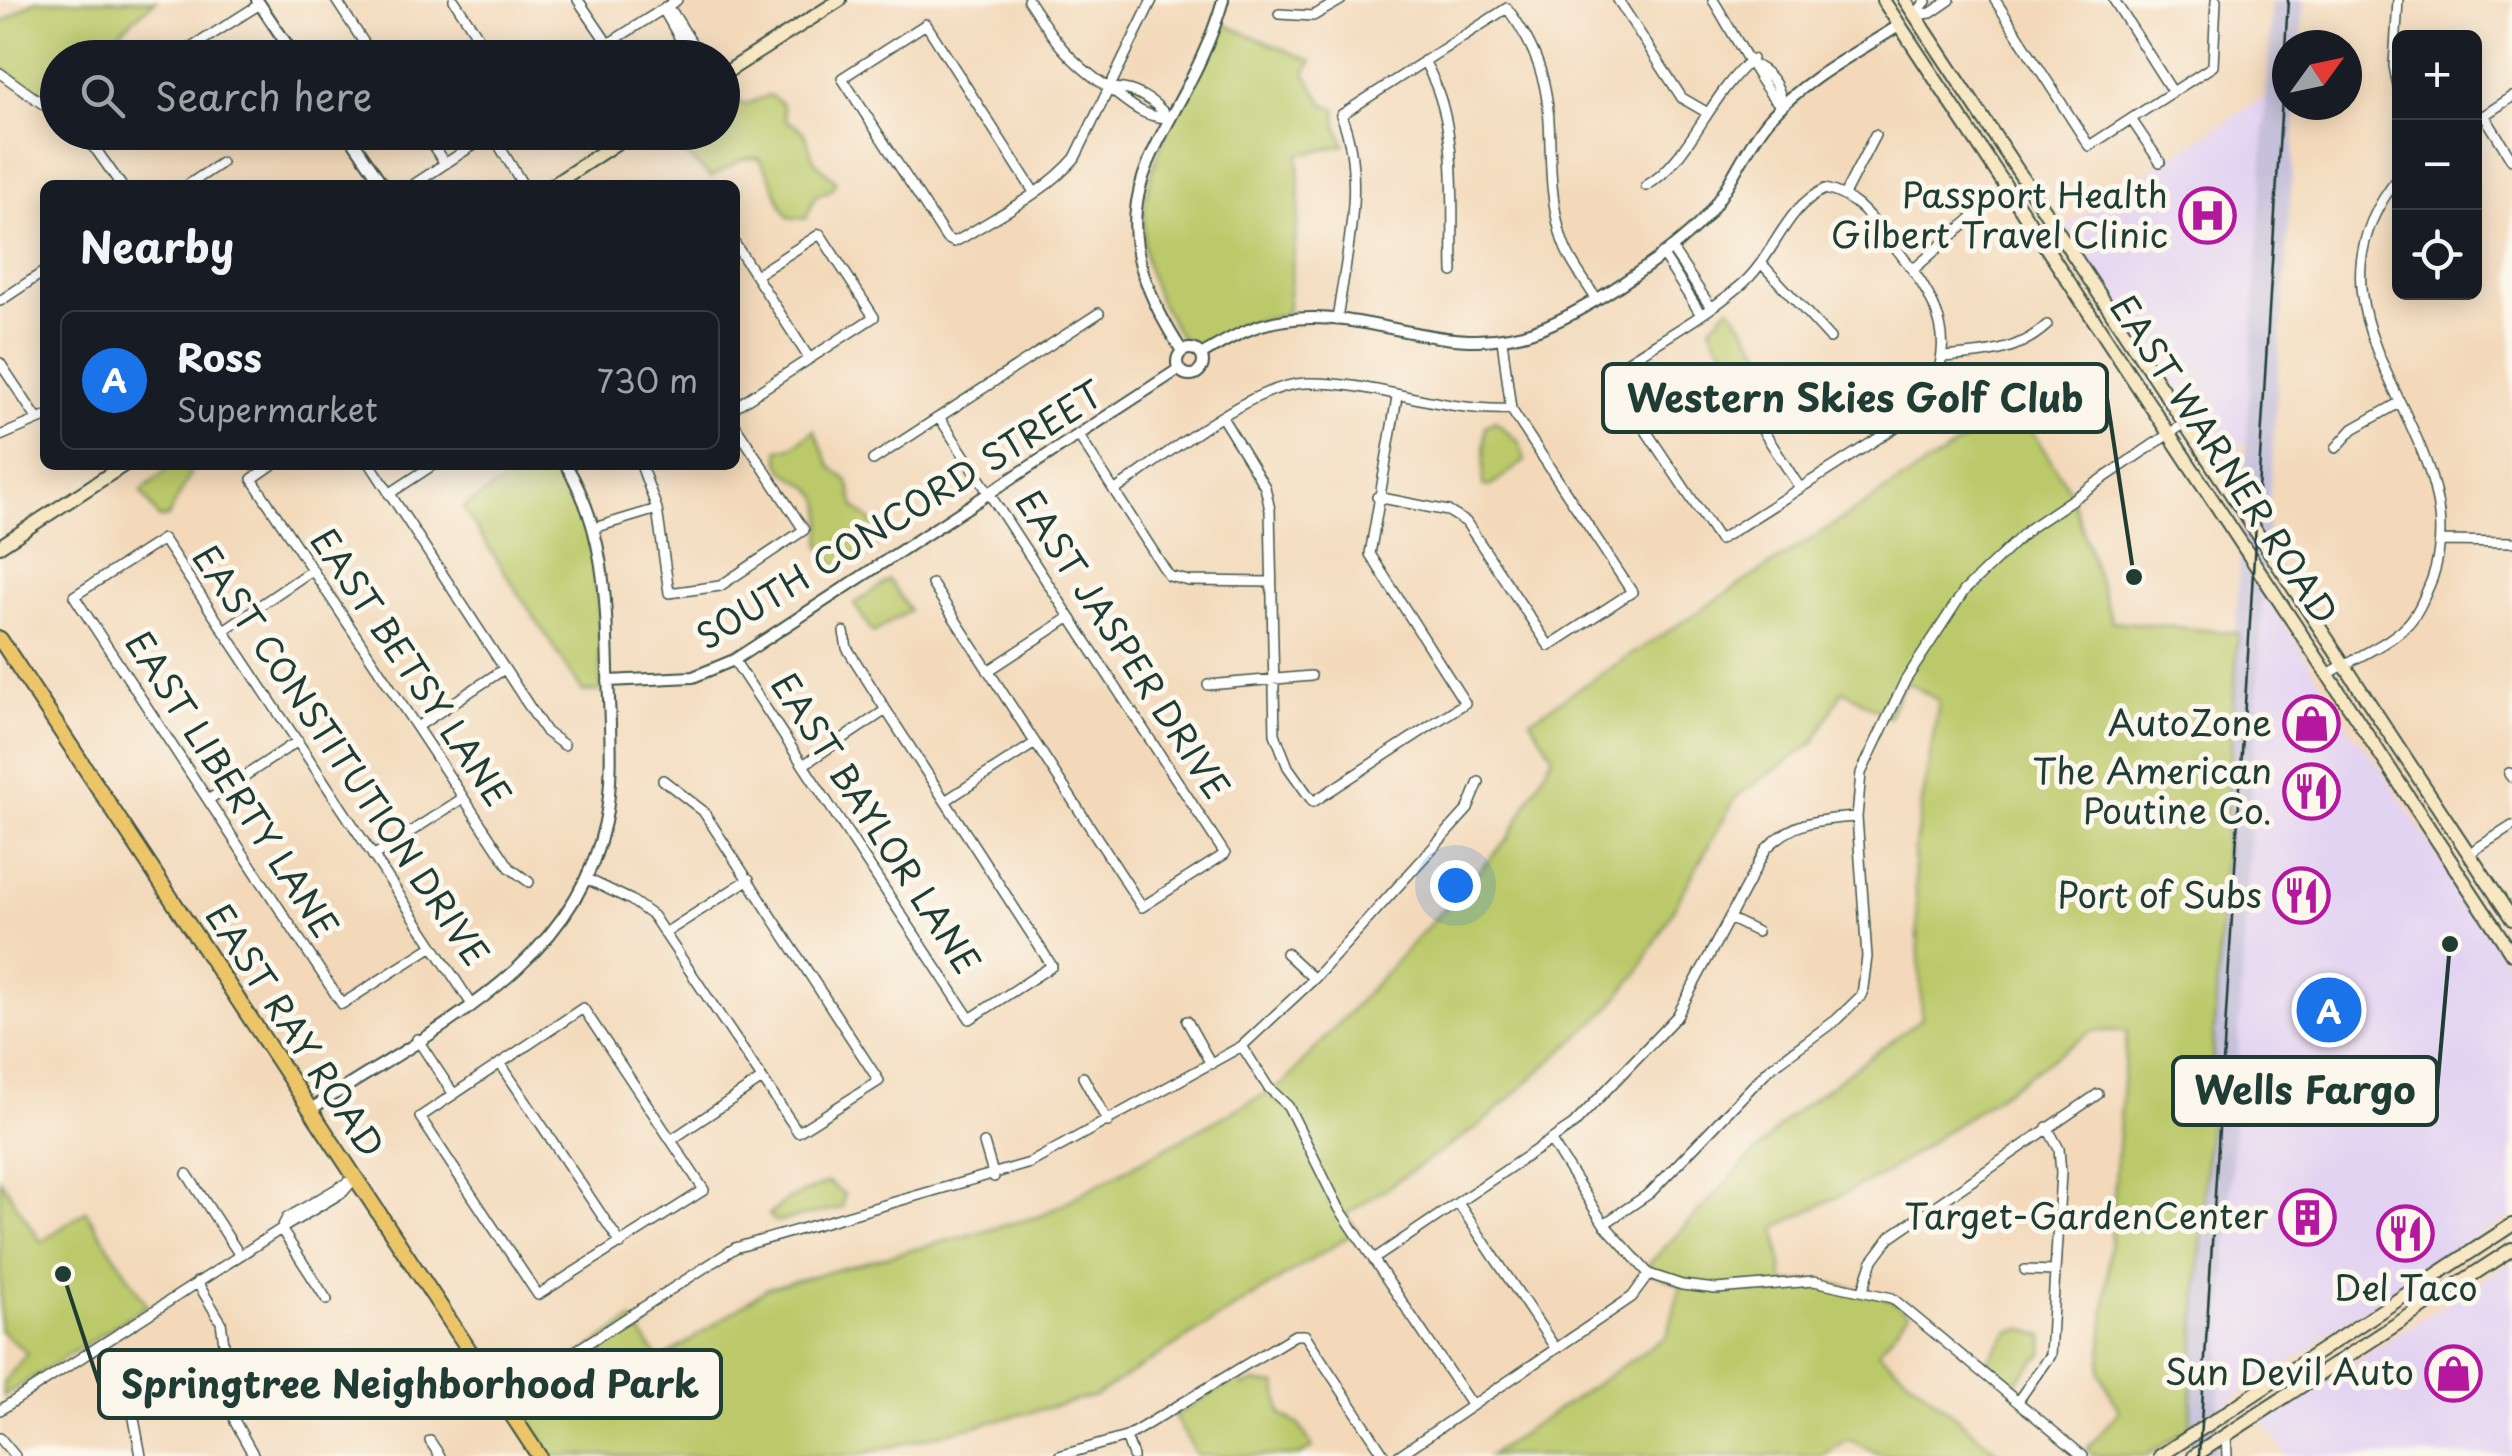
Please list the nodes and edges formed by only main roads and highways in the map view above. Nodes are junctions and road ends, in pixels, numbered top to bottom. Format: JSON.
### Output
{"nodes":[{"id":1,"x":840,"y":0,"type":"edge"},
{"id":2,"x":1883,"y":0,"type":"edge"},
{"id":3,"x":1905,"y":0,"type":"edge"},
{"id":4,"x":740,"y":63,"type":"edge"},
{"id":5,"x":605,"y":150,"type":"edge"},
{"id":6,"x":560,"y":180,"type":"edge"},
{"id":7,"x":116,"y":470,"type":"edge"},
{"id":8,"x":0,"y":546,"type":"edge"},
{"id":9,"x":0,"y":639,"type":"edge"},
{"id":10,"x":2389,"y":734,"type":"junction"},
{"id":11,"x":2374,"y":744,"type":"junction"},
{"id":12,"x":2415,"y":805,"type":"junction"},
{"id":13,"x":2468,"y":854,"type":"junction"},
{"id":14,"x":2512,"y":919,"type":"edge"},
{"id":15,"x":2512,"y":954,"type":"edge"},
{"id":16,"x":2512,"y":1225,"type":"edge"},
{"id":17,"x":2512,"y":1248,"type":"edge"},
{"id":18,"x":2415,"y":1290,"type":"junction"},
{"id":19,"x":2425,"y":1305,"type":"junction"},
{"id":20,"x":2246,"y":1400,"type":"junction"},
{"id":21,"x":2257,"y":1416,"type":"junction"},
{"id":22,"x":539,"y":1456,"type":"edge"},
{"id":23,"x":2160,"y":1456,"type":"edge"},
{"id":24,"x":2194,"y":1456,"type":"edge"}],
"edges":[{"from":1,"to":4,"type":"main road"},
{"from":2,"to":11,"type":"main road","name":"EAST WARNER ROAD"},
{"from":3,"to":10,"type":"main road","name":"EAST WARNER ROAD"},
{"from":5,"to":6,"type":"main road"},
{"from":7,"to":8,"type":"main road"},
{"from":9,"to":22,"type":"main road","name":"EAST RAY ROAD"},
{"from":10,"to":11,"type":"main road"},
{"from":10,"to":13,"type":"main road","name":"EAST WARNER ROAD"},
{"from":11,"to":12,"type":"main road","name":"EAST WARNER ROAD"},
{"from":12,"to":13,"type":"main road"},
{"from":12,"to":15,"type":"main road","name":"EAST WARNER ROAD"},
{"from":13,"to":14,"type":"main road","name":"EAST WARNER ROAD"},
{"from":16,"to":18,"type":"main road"},
{"from":17,"to":19,"type":"main road"},
{"from":18,"to":19,"type":"main road"},
{"from":18,"to":20,"type":"main road"},
{"from":19,"to":21,"type":"main road"},
{"from":20,"to":21,"type":"main road"},
{"from":20,"to":23,"type":"main road"},
{"from":21,"to":24,"type":"main road"}]}
